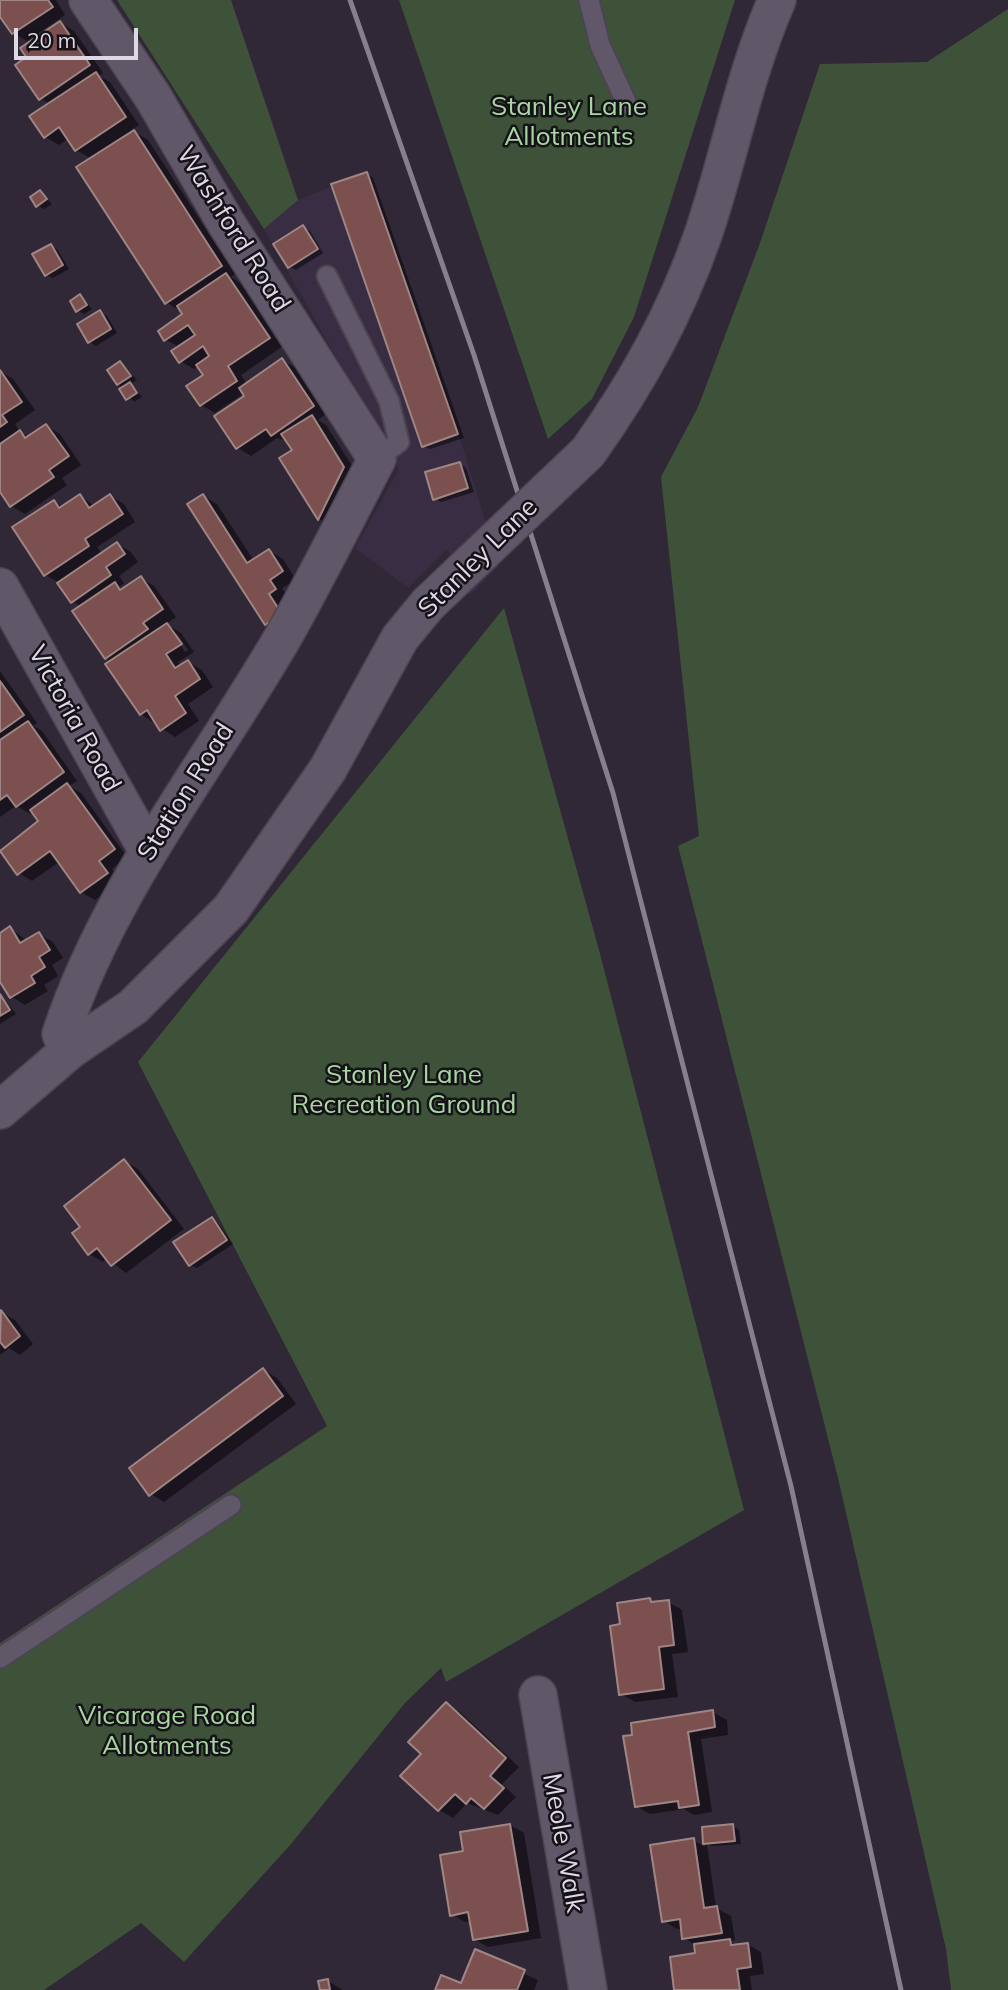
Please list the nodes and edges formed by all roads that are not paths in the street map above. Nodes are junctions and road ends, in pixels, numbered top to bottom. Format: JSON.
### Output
{"nodes":[{"id":1,"x":88,"y":0,"type":"edge"},
{"id":2,"x":589,"y":0,"type":"edge"},
{"id":3,"x":777,"y":0,"type":"edge"},
{"id":4,"x":627,"y":103,"type":"dead end"},
{"id":5,"x":327,"y":276,"type":"dead end"},
{"id":6,"x":377,"y":458,"type":"junction"},
{"id":7,"x":0,"y":587,"type":"edge"},
{"id":8,"x":148,"y":851,"type":"junction"},
{"id":9,"x":71,"y":1051,"type":"junction"},
{"id":10,"x":0,"y":1110,"type":"edge"},
{"id":11,"x":231,"y":1505,"type":"dead end"},
{"id":12,"x":0,"y":1658,"type":"edge"},
{"id":13,"x":538,"y":1695,"type":"dead end"},
{"id":14,"x":587,"y":1990,"type":"edge"}],
"edges":[{"from":1,"to":6,"type":"street","name":"Washford Road"},
{"from":2,"to":4,"type":"lane"},
{"from":3,"to":9,"type":"street","name":"Stanley Lane","bridge":true},
{"from":5,"to":6,"type":"lane"},
{"from":6,"to":8,"type":"street","name":"Station Road"},
{"from":7,"to":8,"type":"street","name":"Victoria Road"},
{"from":8,"to":9,"type":"street","name":"Station Road"},
{"from":9,"to":10,"type":"street"},
{"from":11,"to":12,"type":"lane"},
{"from":13,"to":14,"type":"street","name":"Meole Walk"}]}
